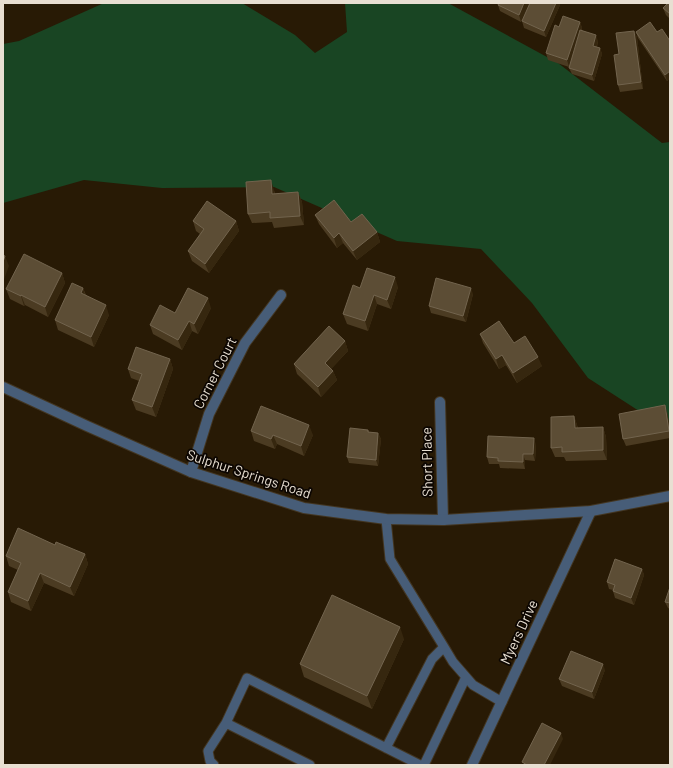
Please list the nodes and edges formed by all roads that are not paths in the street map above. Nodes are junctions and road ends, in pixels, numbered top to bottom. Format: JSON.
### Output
{"nodes":[{"id":1,"x":281,"y":295,"type":"dead end"},
{"id":2,"x":3,"y":387,"type":"edge"},
{"id":3,"x":440,"y":402,"type":"dead end"},
{"id":4,"x":191,"y":472,"type":"junction"},
{"id":5,"x":670,"y":496,"type":"edge"},
{"id":6,"x":591,"y":511,"type":"junction"},
{"id":7,"x":386,"y":519,"type":"junction"},
{"id":8,"x":443,"y":520,"type":"junction"},
{"id":9,"x":444,"y":648,"type":"junction"},
{"id":10,"x":466,"y":677,"type":"junction"},
{"id":11,"x":502,"y":702,"type":"junction"},
{"id":12,"x":226,"y":722,"type":"junction"},
{"id":13,"x":386,"y":748,"type":"junction"},
{"id":14,"x":214,"y":765,"type":"edge"},
{"id":15,"x":310,"y":765,"type":"edge"},
{"id":16,"x":420,"y":765,"type":"edge"},
{"id":17,"x":424,"y":765,"type":"edge"},
{"id":18,"x":472,"y":765,"type":"edge"}],
"edges":[{"from":1,"to":4,"type":"street","name":"Corner Court"},
{"from":2,"to":4,"type":"street","name":"Sulphur Springs Road"},
{"from":3,"to":8,"type":"street","name":"Short Place"},
{"from":4,"to":7,"type":"street","name":"Sulphur Springs Road"},
{"from":5,"to":6,"type":"street","name":"Sulphur Springs Road"},
{"from":6,"to":8,"type":"street","name":"Sulphur Springs Road"},
{"from":6,"to":11,"type":"street","name":"Myers Drive"},
{"from":7,"to":8,"type":"street","name":"Sulphur Springs Road"},
{"from":7,"to":9,"type":"lane"},
{"from":9,"to":10,"type":"lane"},
{"from":9,"to":13,"type":"lane"},
{"from":10,"to":11,"type":"lane"},
{"from":10,"to":17,"type":"lane"},
{"from":11,"to":18,"type":"street","name":"Myers Drive"},
{"from":12,"to":13,"type":"lane"},
{"from":12,"to":14,"type":"lane"},
{"from":12,"to":15,"type":"lane"},
{"from":13,"to":16,"type":"lane"}]}
